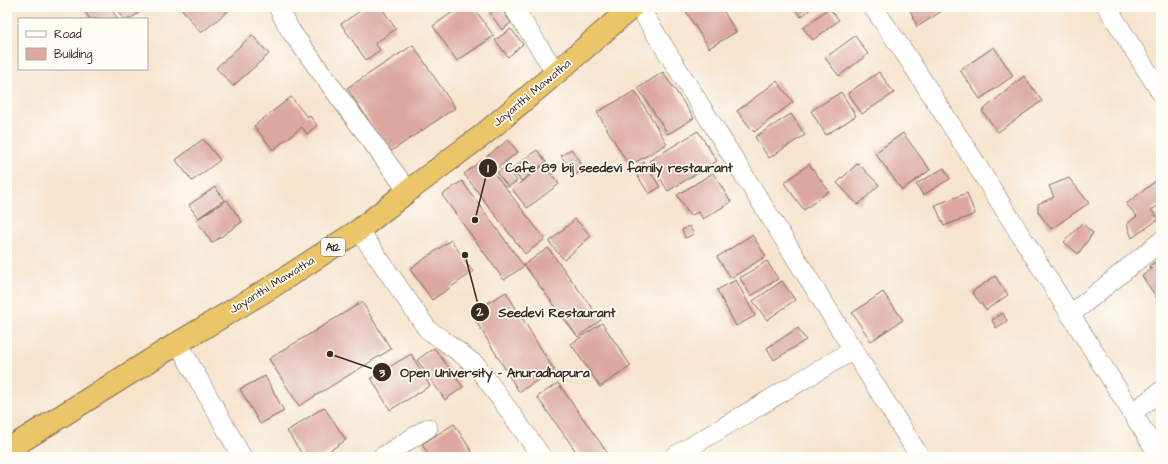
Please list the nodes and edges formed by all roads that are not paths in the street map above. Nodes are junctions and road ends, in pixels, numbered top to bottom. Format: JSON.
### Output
{"nodes":[{"id":1,"x":278,"y":7,"type":"edge"},
{"id":2,"x":513,"y":7,"type":"edge"},
{"id":3,"x":632,"y":7,"type":"edge"},
{"id":4,"x":639,"y":7,"type":"edge"},
{"id":5,"x":873,"y":7,"type":"edge"},
{"id":6,"x":1107,"y":7,"type":"edge"},
{"id":7,"x":556,"y":73,"type":"junction"},
{"id":8,"x":1161,"y":93,"type":"edge"},
{"id":9,"x":408,"y":191,"type":"junction"},
{"id":10,"x":359,"y":230,"type":"junction"},
{"id":11,"x":1161,"y":240,"type":"edge"},
{"id":12,"x":1070,"y":315,"type":"junction"},
{"id":13,"x":178,"y":343,"type":"junction"},
{"id":14,"x":853,"y":350,"type":"junction"},
{"id":15,"x":1161,"y":391,"type":"edge"},
{"id":16,"x":1132,"y":413,"type":"junction"},
{"id":17,"x":428,"y":428,"type":"dead end"},
{"id":18,"x":7,"y":450,"type":"edge"},
{"id":19,"x":7,"y":454,"type":"edge"},
{"id":20,"x":9,"y":457,"type":"edge"},
{"id":21,"x":242,"y":457,"type":"edge"},
{"id":22,"x":382,"y":457,"type":"edge"},
{"id":23,"x":542,"y":457,"type":"edge"},
{"id":24,"x":673,"y":457,"type":"edge"},
{"id":25,"x":920,"y":457,"type":"edge"},
{"id":26,"x":1160,"y":457,"type":"edge"}],
"edges":[{"from":1,"to":9,"type":"street"},
{"from":2,"to":7,"type":"street"},
{"from":3,"to":7,"type":"highway","name":"Jayanthi Mawatha","number":"A12"},
{"from":4,"to":14,"type":"street"},
{"from":5,"to":12,"type":"street"},
{"from":6,"to":8,"type":"street"},
{"from":7,"to":9,"type":"highway","name":"Jayanthi Mawatha","number":"A12"},
{"from":9,"to":10,"type":"highway","name":"Jayanthi Mawatha","number":"A12"},
{"from":10,"to":13,"type":"highway","name":"Jayanthi Mawatha","number":"A12"},
{"from":10,"to":23,"type":"street"},
{"from":11,"to":12,"type":"street"},
{"from":12,"to":16,"type":"street"},
{"from":13,"to":18,"type":"highway","name":"Jayanthi Mawatha","number":"A12"},
{"from":13,"to":21,"type":"street"},
{"from":14,"to":24,"type":"street"},
{"from":14,"to":25,"type":"street"},
{"from":15,"to":16,"type":"street"},
{"from":16,"to":26,"type":"street"},
{"from":17,"to":22,"type":"street"},
{"from":19,"to":20,"type":"street"}]}
